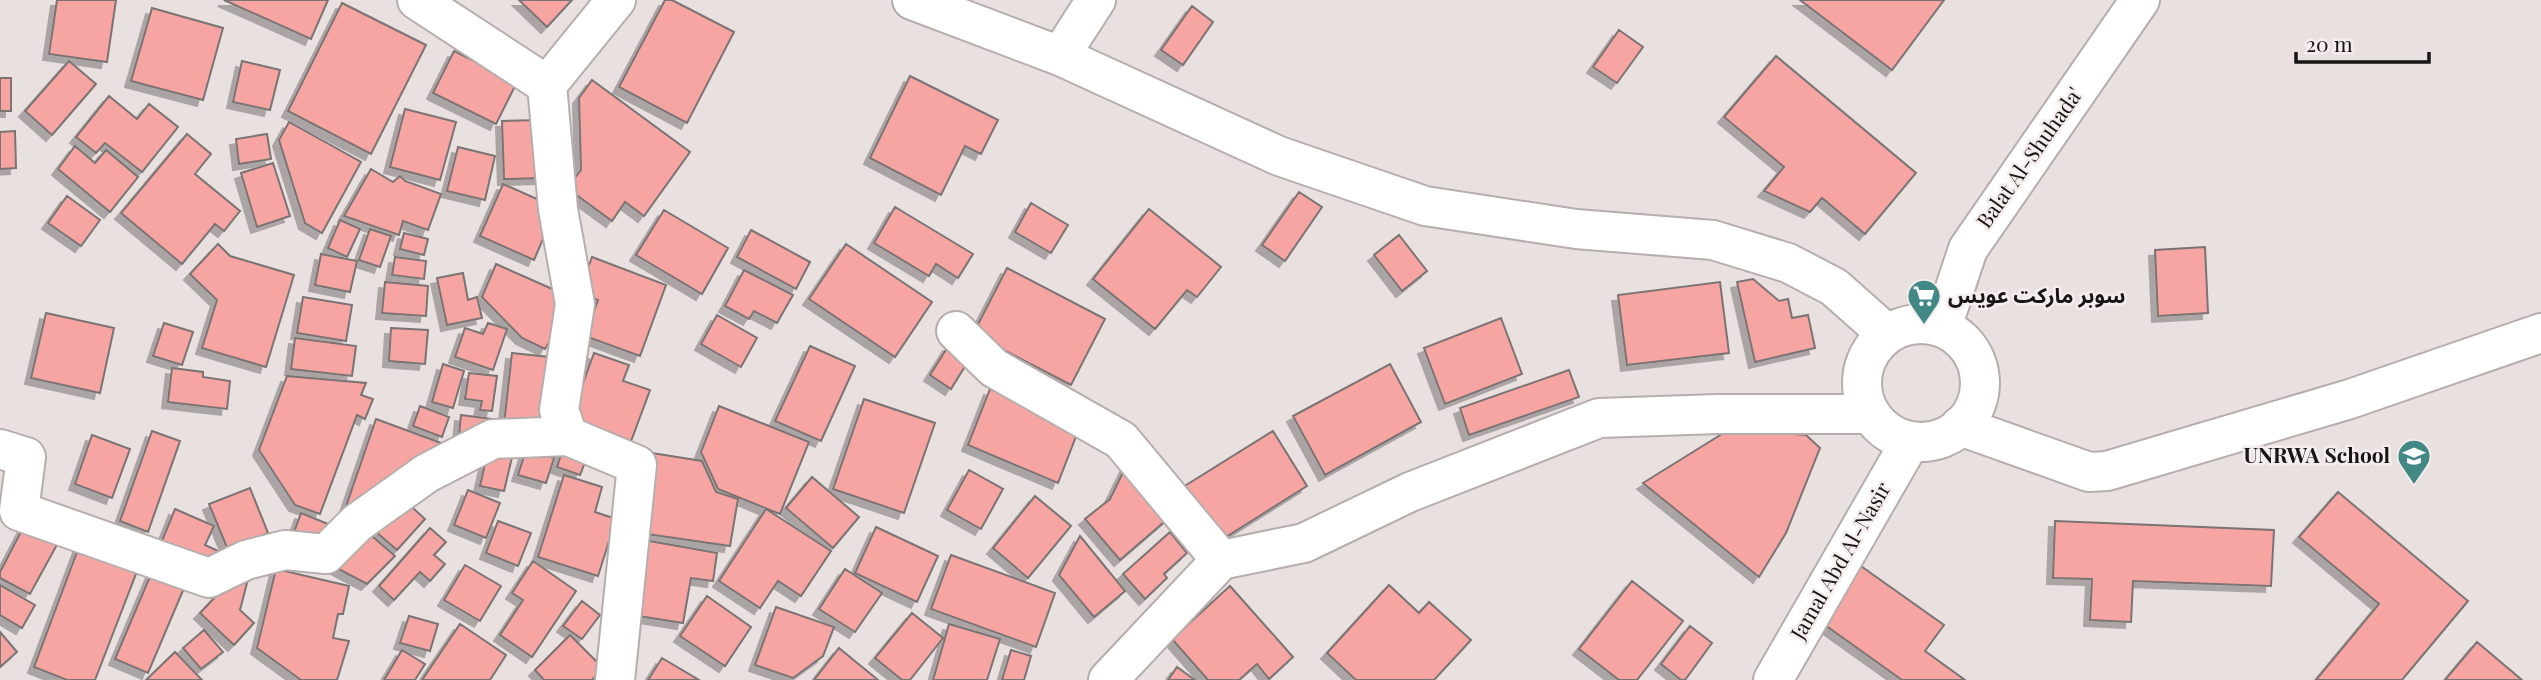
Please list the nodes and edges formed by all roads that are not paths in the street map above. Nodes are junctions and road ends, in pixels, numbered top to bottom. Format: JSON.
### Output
{"nodes":[{"id":1,"x":417,"y":0,"type":"edge"},
{"id":2,"x":616,"y":0,"type":"edge"},
{"id":3,"x":912,"y":0,"type":"edge"},
{"id":4,"x":1096,"y":0,"type":"edge"},
{"id":5,"x":2140,"y":0,"type":"edge"},
{"id":6,"x":1060,"y":56,"type":"junction"},
{"id":7,"x":547,"y":85,"type":"junction"},
{"id":8,"x":1942,"y":327,"type":"junction"},
{"id":9,"x":956,"y":331,"type":"dead end"},
{"id":10,"x":2541,"y":333,"type":"edge"},
{"id":11,"x":1887,"y":334,"type":"junction"},
{"id":12,"x":1871,"y":414,"type":"junction"},
{"id":13,"x":1960,"y":426,"type":"junction"},
{"id":14,"x":568,"y":436,"type":"junction"},
{"id":15,"x":1910,"y":442,"type":"junction"},
{"id":16,"x":0,"y":449,"type":"edge"},
{"id":17,"x":1221,"y":559,"type":"junction"},
{"id":18,"x":615,"y":680,"type":"edge"},
{"id":19,"x":1108,"y":680,"type":"edge"},
{"id":20,"x":1773,"y":680,"type":"edge"}],
"edges":[{"from":1,"to":7,"type":"street"},
{"from":2,"to":7,"type":"street"},
{"from":3,"to":6,"type":"street"},
{"from":4,"to":6,"type":"street"},
{"from":5,"to":8,"type":"street","name":"Balat Al-Shuhada'"},
{"from":6,"to":11,"type":"street"},
{"from":7,"to":14,"type":"street"},
{"from":8,"to":11,"type":"street"},
{"from":8,"to":13,"type":"street"},
{"from":9,"to":17,"type":"street"},
{"from":10,"to":13,"type":"street"},
{"from":11,"to":12,"type":"street"},
{"from":12,"to":15,"type":"street"},
{"from":12,"to":17,"type":"street"},
{"from":13,"to":15,"type":"street"},
{"from":14,"to":16,"type":"street"},
{"from":14,"to":18,"type":"street"},
{"from":15,"to":20,"type":"street","name":"Jamal Abd Al-Nasir"},
{"from":17,"to":19,"type":"street"}]}
